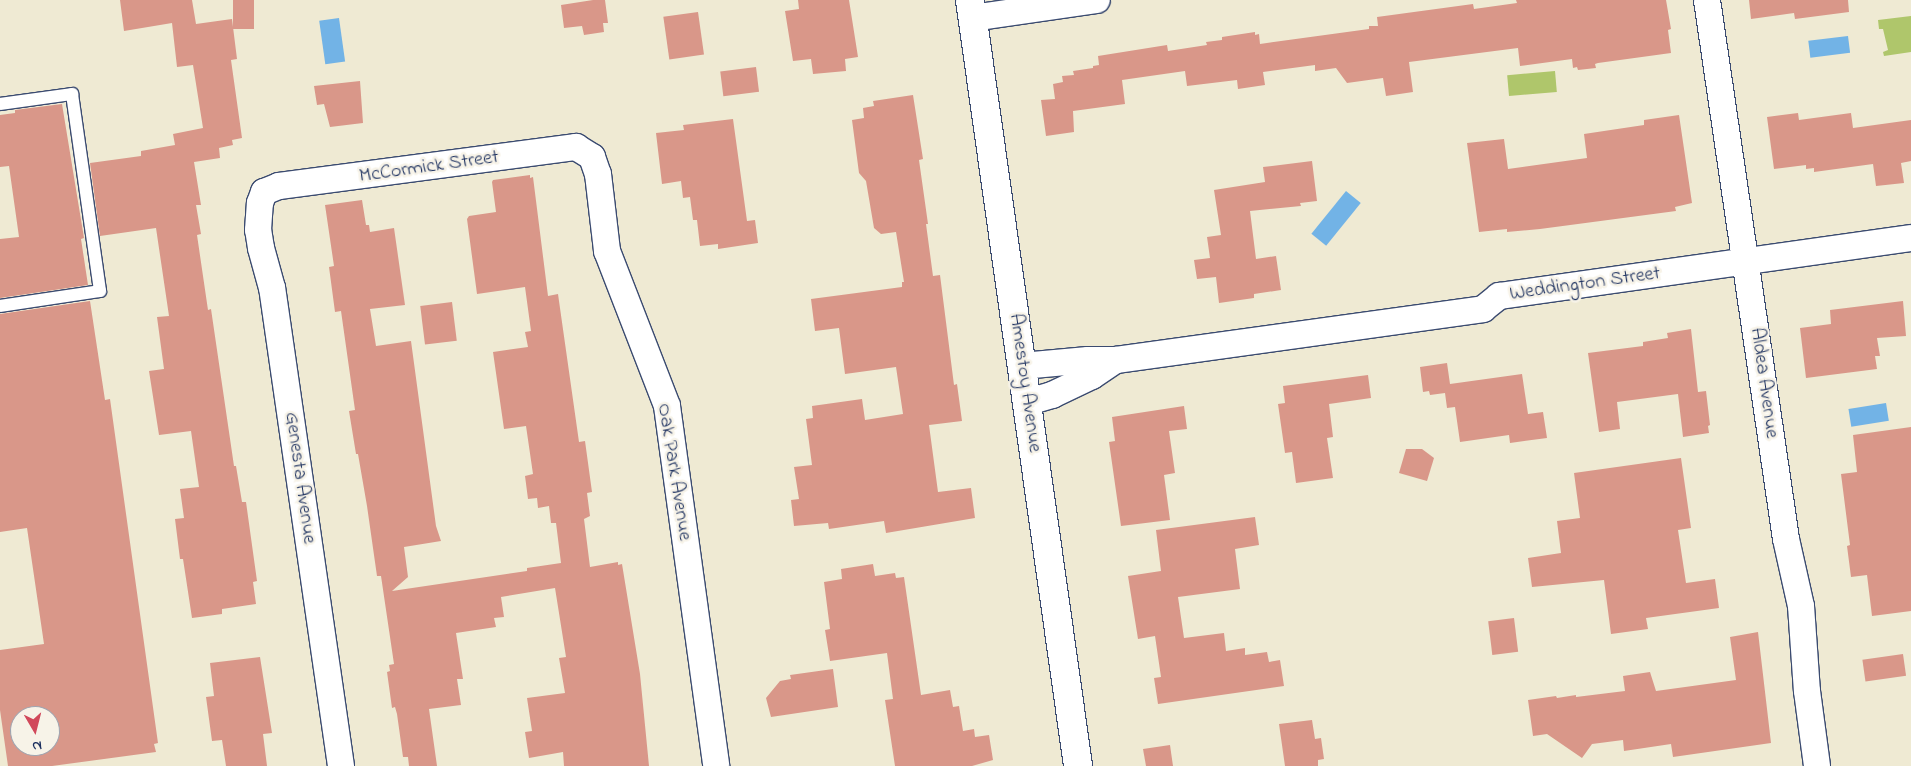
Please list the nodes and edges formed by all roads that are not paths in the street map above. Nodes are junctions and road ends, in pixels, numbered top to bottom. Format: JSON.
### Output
{"nodes":[{"id":1,"x":1097,"y":0,"type":"edge"},
{"id":2,"x":1707,"y":0,"type":"edge"},
{"id":3,"x":971,"y":9,"type":"edge"},
{"id":4,"x":0,"y":104,"type":"edge"},
{"id":5,"x":592,"y":157,"type":"joint"},
{"id":6,"x":264,"y":192,"type":"joint"},
{"id":7,"x":1911,"y":238,"type":"edge"},
{"id":8,"x":1746,"y":262,"type":"junction"},
{"id":9,"x":0,"y":306,"type":"edge"},
{"id":10,"x":1116,"y":360,"type":"junction"},
{"id":11,"x":1022,"y":366,"type":"junction"},
{"id":12,"x":1028,"y":402,"type":"junction"},
{"id":13,"x":341,"y":766,"type":"edge"},
{"id":14,"x":716,"y":766,"type":"edge"},
{"id":15,"x":1078,"y":766,"type":"edge"},
{"id":16,"x":1817,"y":766,"type":"edge"}],
"edges":[{"from":1,"to":3,"type":"street"},
{"from":2,"to":8,"type":"street","name":"Aldea Avenue"},
{"from":3,"to":11,"type":"street","name":"Amestoy Avenue"},
{"from":4,"to":9,"type":"lane"},
{"from":5,"to":6,"type":"street","name":"McCormick Street"},
{"from":5,"to":14,"type":"street","name":"Oak Park Avenue"},
{"from":6,"to":13,"type":"street","name":"Genesta Avenue"},
{"from":7,"to":8,"type":"street","name":"Weddington Street"},
{"from":8,"to":10,"type":"street","name":"Weddington Street"},
{"from":8,"to":16,"type":"street","name":"Aldea Avenue"},
{"from":10,"to":11,"type":"street","name":"Weddington Street"},
{"from":10,"to":12,"type":"street","name":"Weddington Street"},
{"from":11,"to":12,"type":"street","name":"Amestoy Avenue"},
{"from":12,"to":15,"type":"street","name":"Amestoy Avenue"}]}
